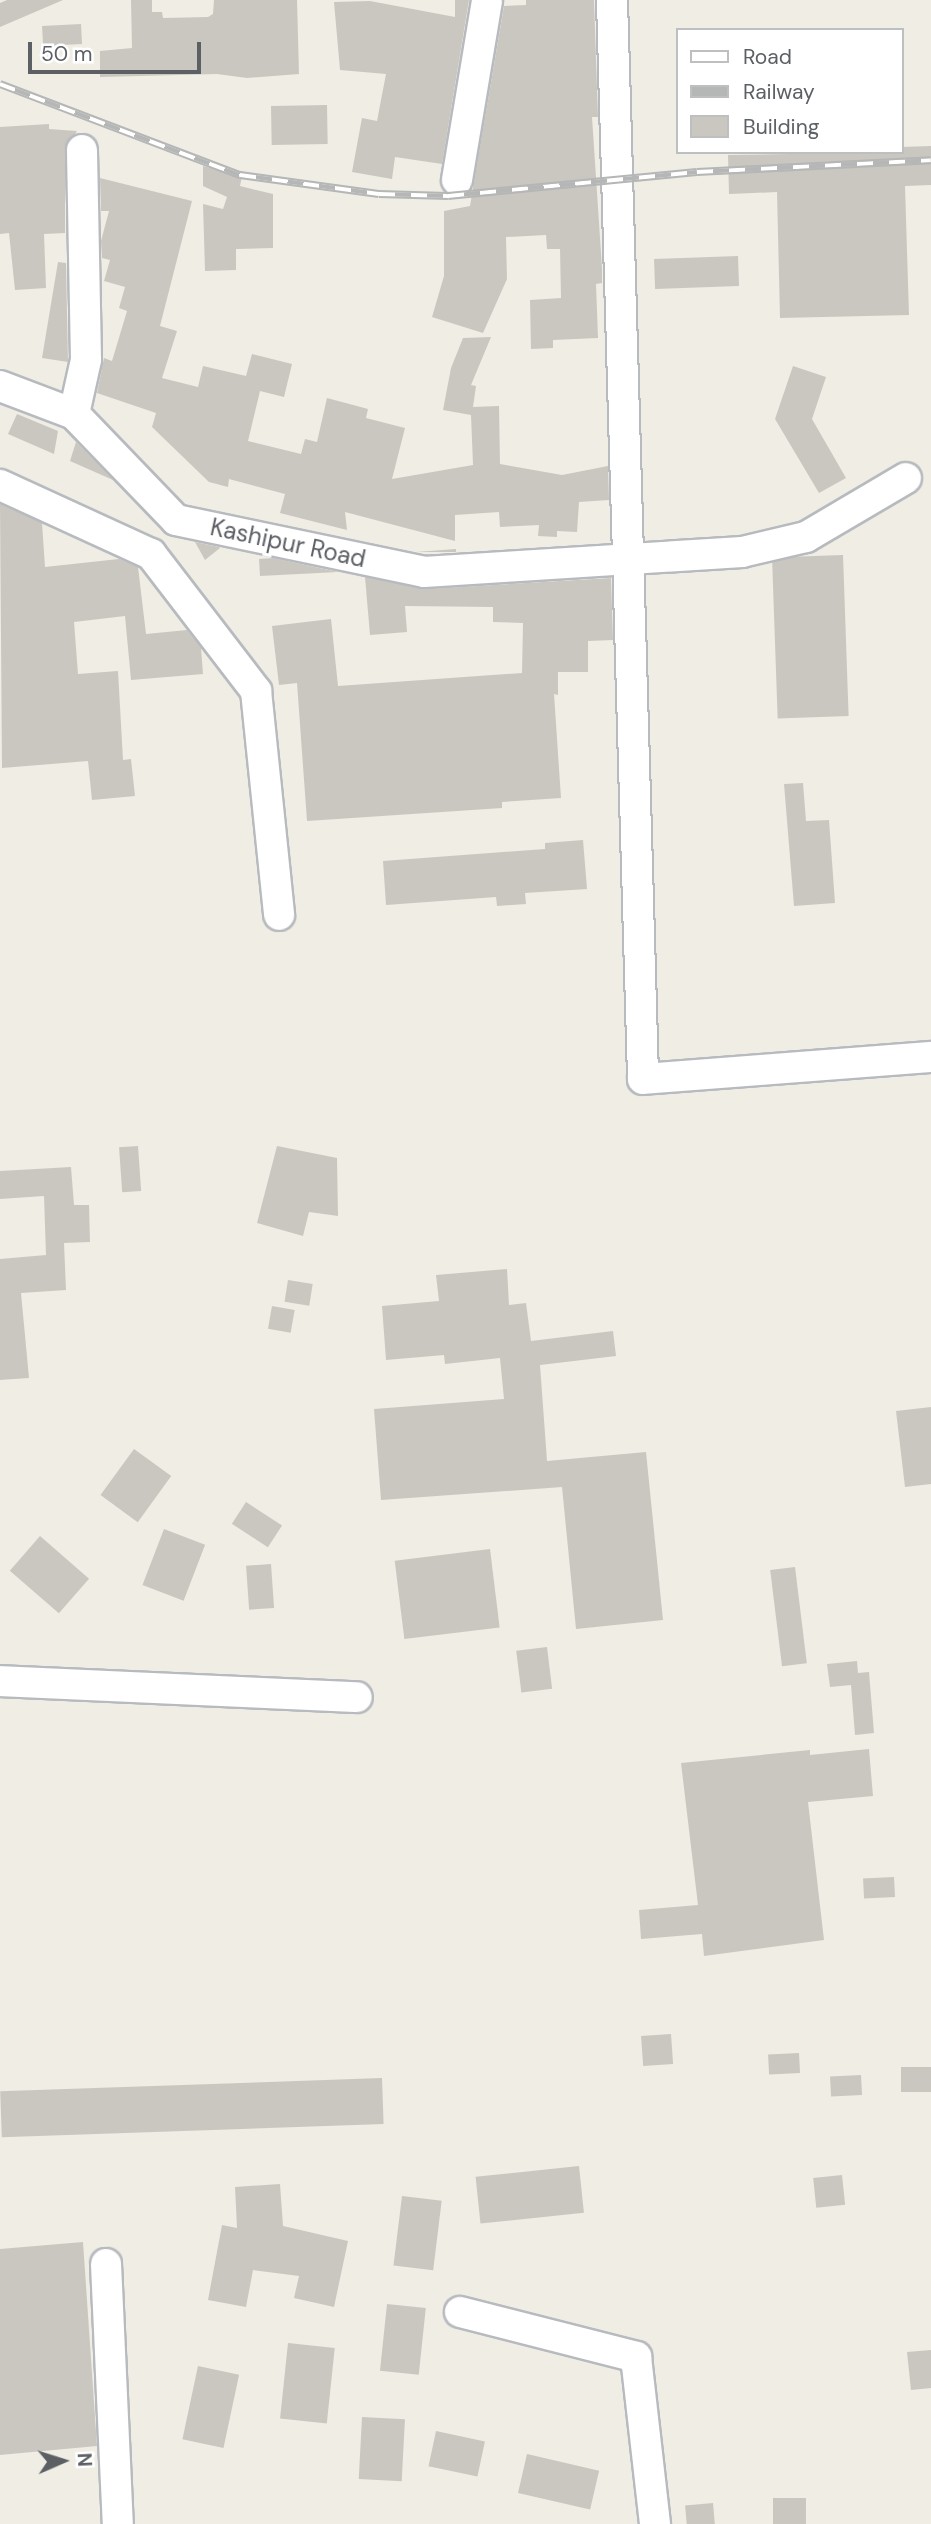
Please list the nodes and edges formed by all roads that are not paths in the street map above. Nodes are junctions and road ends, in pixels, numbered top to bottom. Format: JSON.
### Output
{"nodes":[{"id":1,"x":487,"y":0,"type":"edge"},
{"id":2,"x":612,"y":0,"type":"edge"},
{"id":3,"x":82,"y":150,"type":"dead end"},
{"id":4,"x":457,"y":180,"type":"dead end"},
{"id":5,"x":0,"y":386,"type":"edge"},
{"id":6,"x":74,"y":414,"type":"junction"},
{"id":7,"x":906,"y":478,"type":"dead end"},
{"id":8,"x":0,"y":485,"type":"edge"},
{"id":9,"x":625,"y":561,"type":"junction"},
{"id":10,"x":279,"y":915,"type":"dead end"},
{"id":11,"x":931,"y":1057,"type":"edge"},
{"id":12,"x":0,"y":1681,"type":"edge"},
{"id":13,"x":358,"y":1697,"type":"dead end"},
{"id":14,"x":106,"y":2264,"type":"dead end"},
{"id":15,"x":460,"y":2312,"type":"dead end"},
{"id":16,"x":118,"y":2524,"type":"edge"},
{"id":17,"x":655,"y":2524,"type":"edge"}],
"edges":[{"from":1,"to":4,"type":"street"},
{"from":2,"to":9,"type":"street"},
{"from":3,"to":6,"type":"street"},
{"from":5,"to":6,"type":"street","name":"Kashipur Road"},
{"from":6,"to":9,"type":"street","name":"Kashipur Road"},
{"from":7,"to":9,"type":"street","name":"Kashipur Road"},
{"from":8,"to":10,"type":"street"},
{"from":9,"to":11,"type":"street"},
{"from":12,"to":13,"type":"street"},
{"from":14,"to":16,"type":"street"},
{"from":15,"to":17,"type":"street"}]}
